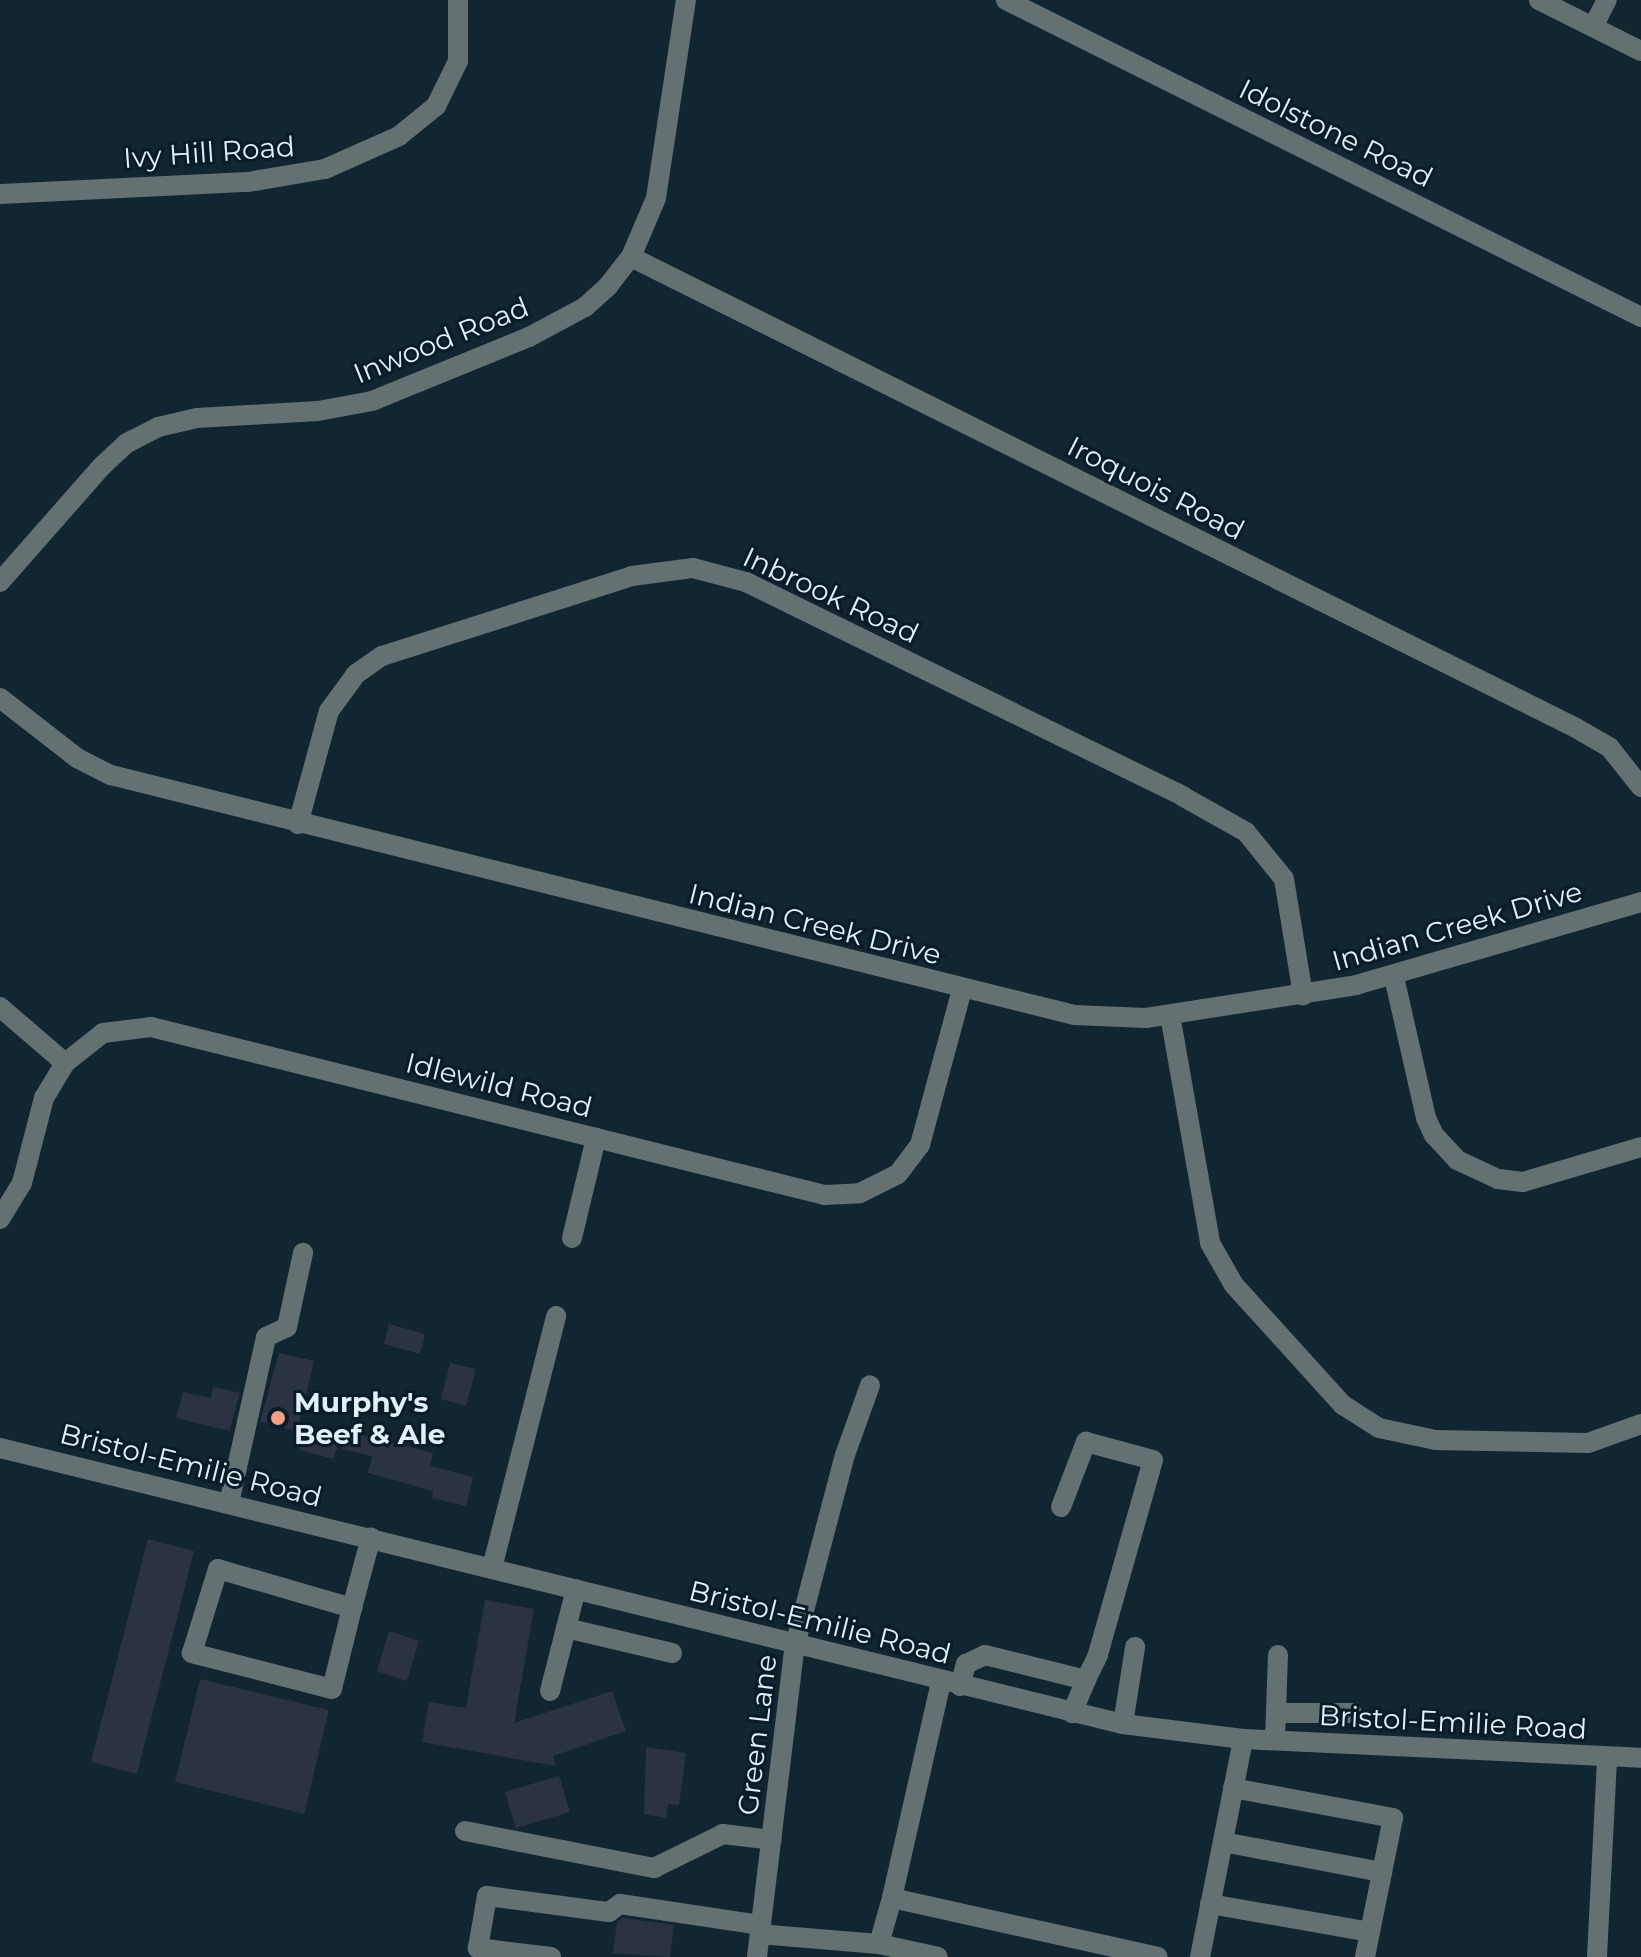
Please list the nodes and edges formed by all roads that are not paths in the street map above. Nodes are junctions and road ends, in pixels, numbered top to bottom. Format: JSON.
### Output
{"nodes":[{"id":1,"x":458,"y":0,"type":"edge"},
{"id":2,"x":686,"y":0,"type":"edge"},
{"id":3,"x":1006,"y":0,"type":"edge"},
{"id":4,"x":1539,"y":0,"type":"edge"},
{"id":5,"x":1607,"y":0,"type":"edge"},
{"id":6,"x":1593,"y":27,"type":"junction"},
{"id":7,"x":1641,"y":51,"type":"edge"},
{"id":8,"x":0,"y":194,"type":"edge"},
{"id":9,"x":631,"y":257,"type":"junction"},
{"id":10,"x":1641,"y":317,"type":"edge"},
{"id":11,"x":0,"y":582,"type":"edge"},
{"id":12,"x":4,"y":710,"type":"edge"},
{"id":13,"x":1641,"y":787,"type":"edge"},
{"id":14,"x":298,"y":824,"type":"junction"},
{"id":15,"x":1641,"y":902,"type":"edge"},
{"id":16,"x":1394,"y":977,"type":"junction"},
{"id":17,"x":962,"y":989,"type":"junction"},
{"id":18,"x":1303,"y":995,"type":"junction"},
{"id":19,"x":0,"y":1007,"type":"edge"},
{"id":20,"x":1170,"y":1015,"type":"junction"},
{"id":21,"x":65,"y":1063,"type":"junction"},
{"id":22,"x":596,"y":1138,"type":"junction"},
{"id":23,"x":1641,"y":1147,"type":"edge"},
{"id":24,"x":0,"y":1219,"type":"edge"},
{"id":25,"x":572,"y":1238,"type":"dead end"},
{"id":26,"x":303,"y":1253,"type":"dead end"},
{"id":27,"x":556,"y":1316,"type":"dead end"},
{"id":28,"x":870,"y":1385,"type":"dead end"},
{"id":29,"x":1641,"y":1424,"type":"edge"},
{"id":30,"x":0,"y":1448,"type":"edge"},
{"id":31,"x":229,"y":1503,"type":"junction"},
{"id":32,"x":1061,"y":1507,"type":"dead end"},
{"id":33,"x":371,"y":1537,"type":"junction"},
{"id":34,"x":492,"y":1568,"type":"junction"},
{"id":35,"x":576,"y":1589,"type":"junction"},
{"id":36,"x":352,"y":1608,"type":"junction"},
{"id":37,"x":566,"y":1628,"type":"junction"},
{"id":38,"x":795,"y":1645,"type":"junction"},
{"id":39,"x":1135,"y":1647,"type":"dead end"},
{"id":40,"x":672,"y":1653,"type":"dead end"},
{"id":41,"x":1278,"y":1655,"type":"dead end"},
{"id":42,"x":1086,"y":1680,"type":"junction"},
{"id":43,"x":951,"y":1684,"type":"junction"},
{"id":44,"x":550,"y":1691,"type":"dead end"},
{"id":45,"x":1072,"y":1713,"type":"junction"},
{"id":46,"x":1276,"y":1713,"type":"junction"},
{"id":47,"x":1352,"y":1713,"type":"dead end"},
{"id":48,"x":1123,"y":1724,"type":"junction"},
{"id":49,"x":1243,"y":1739,"type":"junction"},
{"id":50,"x":1275,"y":1740,"type":"junction"},
{"id":51,"x":1607,"y":1758,"type":"junction"},
{"id":52,"x":1641,"y":1758,"type":"edge"},
{"id":53,"x":1233,"y":1788,"type":"junction"},
{"id":54,"x":465,"y":1831,"type":"dead end"},
{"id":55,"x":772,"y":1840,"type":"junction"},
{"id":56,"x":1223,"y":1842,"type":"junction"},
{"id":57,"x":1382,"y":1872,"type":"junction"},
{"id":58,"x":892,"y":1898,"type":"junction"},
{"id":59,"x":1210,"y":1904,"type":"junction"},
{"id":60,"x":760,"y":1930,"type":"junction"},
{"id":61,"x":1370,"y":1932,"type":"junction"},
{"id":62,"x":879,"y":1944,"type":"junction"},
{"id":63,"x":551,"y":1957,"type":"edge"},
{"id":64,"x":757,"y":1957,"type":"edge"},
{"id":65,"x":938,"y":1957,"type":"edge"},
{"id":66,"x":1158,"y":1957,"type":"edge"},
{"id":67,"x":1200,"y":1957,"type":"edge"},
{"id":68,"x":1365,"y":1957,"type":"edge"},
{"id":69,"x":1597,"y":1957,"type":"edge"}],
"edges":[{"from":1,"to":8,"type":"street","name":"Ivy Hill Road"},
{"from":2,"to":9,"type":"street","name":"Inwood Road"},
{"from":3,"to":10,"type":"street","name":"Idolstone Road"},
{"from":4,"to":6,"type":"street"},
{"from":5,"to":6,"type":"street"},
{"from":6,"to":7,"type":"street"},
{"from":9,"to":11,"type":"street","name":"Inwood Road"},
{"from":9,"to":13,"type":"street","name":"Iroquois Road"},
{"from":12,"to":14,"type":"street","name":"Indian Creek Drive"},
{"from":14,"to":17,"type":"street","name":"Indian Creek Drive"},
{"from":14,"to":18,"type":"street","name":"Inbrook Road"},
{"from":15,"to":16,"type":"street","name":"Indian Creek Drive"},
{"from":16,"to":18,"type":"street","name":"Indian Creek Drive"},
{"from":16,"to":23,"type":"street"},
{"from":17,"to":20,"type":"street","name":"Indian Creek Drive"},
{"from":17,"to":22,"type":"street","name":"Idlewild Road"},
{"from":18,"to":20,"type":"street","name":"Indian Creek Drive"},
{"from":19,"to":21,"type":"street"},
{"from":20,"to":29,"type":"street"},
{"from":21,"to":22,"type":"street","name":"Idlewild Road"},
{"from":21,"to":24,"type":"street","name":"Idlewild Road"},
{"from":22,"to":25,"type":"street"},
{"from":26,"to":31,"type":"street"},
{"from":27,"to":34,"type":"street"},
{"from":28,"to":38,"type":"street","name":"Green Lane"},
{"from":30,"to":31,"type":"street","name":"Bristol-Emilie Road"},
{"from":31,"to":33,"type":"street","name":"Bristol-Emilie Road"},
{"from":32,"to":42,"type":"street"},
{"from":33,"to":34,"type":"street","name":"Bristol-Emilie Road"},
{"from":33,"to":36,"type":"street"},
{"from":34,"to":35,"type":"street","name":"Bristol-Emilie Road"},
{"from":35,"to":37,"type":"street"},
{"from":35,"to":38,"type":"street","name":"Bristol-Emilie Road"},
{"from":36,"to":36,"type":"street"},
{"from":37,"to":40,"type":"street"},
{"from":37,"to":44,"type":"street"},
{"from":38,"to":43,"type":"street","name":"Bristol-Emilie Road"},
{"from":38,"to":55,"type":"street","name":"Green Lane"},
{"from":39,"to":48,"type":"street"},
{"from":41,"to":46,"type":"street"},
{"from":42,"to":43,"type":"street"},
{"from":42,"to":45,"type":"street"},
{"from":43,"to":45,"type":"street","name":"Bristol-Emilie Road"},
{"from":43,"to":58,"type":"street"},
{"from":45,"to":48,"type":"street","name":"Bristol-Emilie Road"},
{"from":46,"to":47,"type":"street"},
{"from":46,"to":50,"type":"street"},
{"from":48,"to":49,"type":"street","name":"Bristol-Emilie Road"},
{"from":49,"to":50,"type":"street","name":"Bristol-Emilie Road"},
{"from":49,"to":53,"type":"street"},
{"from":50,"to":51,"type":"street","name":"Bristol-Emilie Road"},
{"from":51,"to":52,"type":"street","name":"Bristol-Emilie Road"},
{"from":51,"to":69,"type":"street"},
{"from":53,"to":56,"type":"street"},
{"from":53,"to":57,"type":"street"},
{"from":54,"to":55,"type":"street"},
{"from":55,"to":60,"type":"street","name":"Green Lane"},
{"from":56,"to":57,"type":"street"},
{"from":56,"to":59,"type":"street"},
{"from":57,"to":61,"type":"street"},
{"from":58,"to":62,"type":"street"},
{"from":58,"to":66,"type":"street"},
{"from":59,"to":61,"type":"street"},
{"from":59,"to":67,"type":"street"},
{"from":60,"to":62,"type":"street"},
{"from":60,"to":63,"type":"street"},
{"from":60,"to":64,"type":"street","name":"Green Lane"},
{"from":61,"to":68,"type":"street"},
{"from":62,"to":65,"type":"street"}]}
